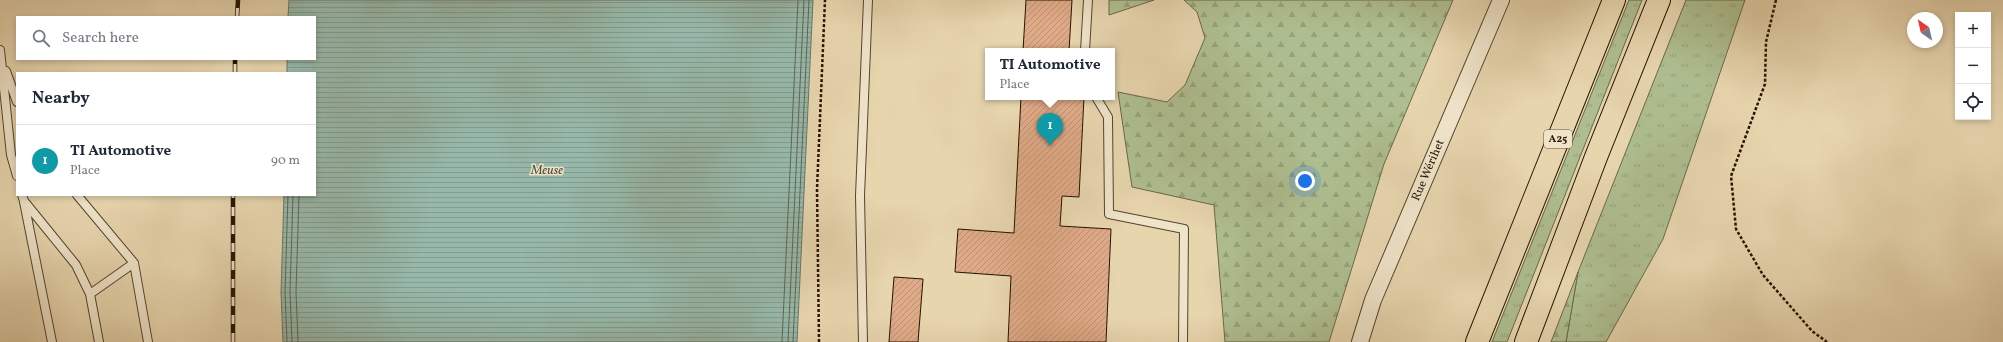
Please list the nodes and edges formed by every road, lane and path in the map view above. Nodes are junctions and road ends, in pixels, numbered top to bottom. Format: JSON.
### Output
{"nodes":[{"id":1,"x":825,"y":0,"type":"edge"},
{"id":2,"x":868,"y":0,"type":"edge"},
{"id":3,"x":1088,"y":0,"type":"edge"},
{"id":4,"x":1501,"y":0,"type":"edge"},
{"id":5,"x":1614,"y":0,"type":"edge"},
{"id":6,"x":1659,"y":0,"type":"edge"},
{"id":7,"x":1776,"y":0,"type":"edge"},
{"id":8,"x":1085,"y":48,"type":"edge"},
{"id":9,"x":0,"y":50,"type":"edge"},
{"id":10,"x":1,"y":59,"type":"junction"},
{"id":11,"x":16,"y":99,"type":"edge"},
{"id":12,"x":1098,"y":100,"type":"edge"},
{"id":13,"x":16,"y":172,"type":"edge"},
{"id":14,"x":78,"y":196,"type":"edge"},
{"id":15,"x":23,"y":198,"type":"edge"},
{"id":16,"x":134,"y":263,"type":"junction"},
{"id":17,"x":90,"y":294,"type":"junction"},
{"id":18,"x":52,"y":342,"type":"edge"},
{"id":19,"x":99,"y":342,"type":"edge"},
{"id":20,"x":148,"y":342,"type":"edge"},
{"id":21,"x":819,"y":342,"type":"edge"},
{"id":22,"x":863,"y":342,"type":"edge"},
{"id":23,"x":1183,"y":342,"type":"edge"},
{"id":24,"x":1360,"y":342,"type":"edge"},
{"id":25,"x":1477,"y":342,"type":"edge"},
{"id":26,"x":1526,"y":342,"type":"edge"},
{"id":27,"x":1827,"y":342,"type":"edge"}],
"edges":[{"from":1,"to":21,"type":"path"},
{"from":2,"to":22,"type":"lane"},
{"from":3,"to":8,"type":"lane"},
{"from":4,"to":24,"type":"street","name":"Rue Wérihet"},
{"from":5,"to":25,"type":"highway","number":"A25"},
{"from":6,"to":26,"type":"highway"},
{"from":7,"to":27,"type":"path"},
{"from":9,"to":10,"type":"lane"},
{"from":10,"to":11,"type":"lane"},
{"from":10,"to":13,"type":"lane"},
{"from":12,"to":23,"type":"lane"},
{"from":14,"to":16,"type":"lane"},
{"from":15,"to":17,"type":"lane"},
{"from":15,"to":18,"type":"lane"},
{"from":16,"to":17,"type":"lane"},
{"from":16,"to":20,"type":"lane"},
{"from":17,"to":19,"type":"lane"}]}
